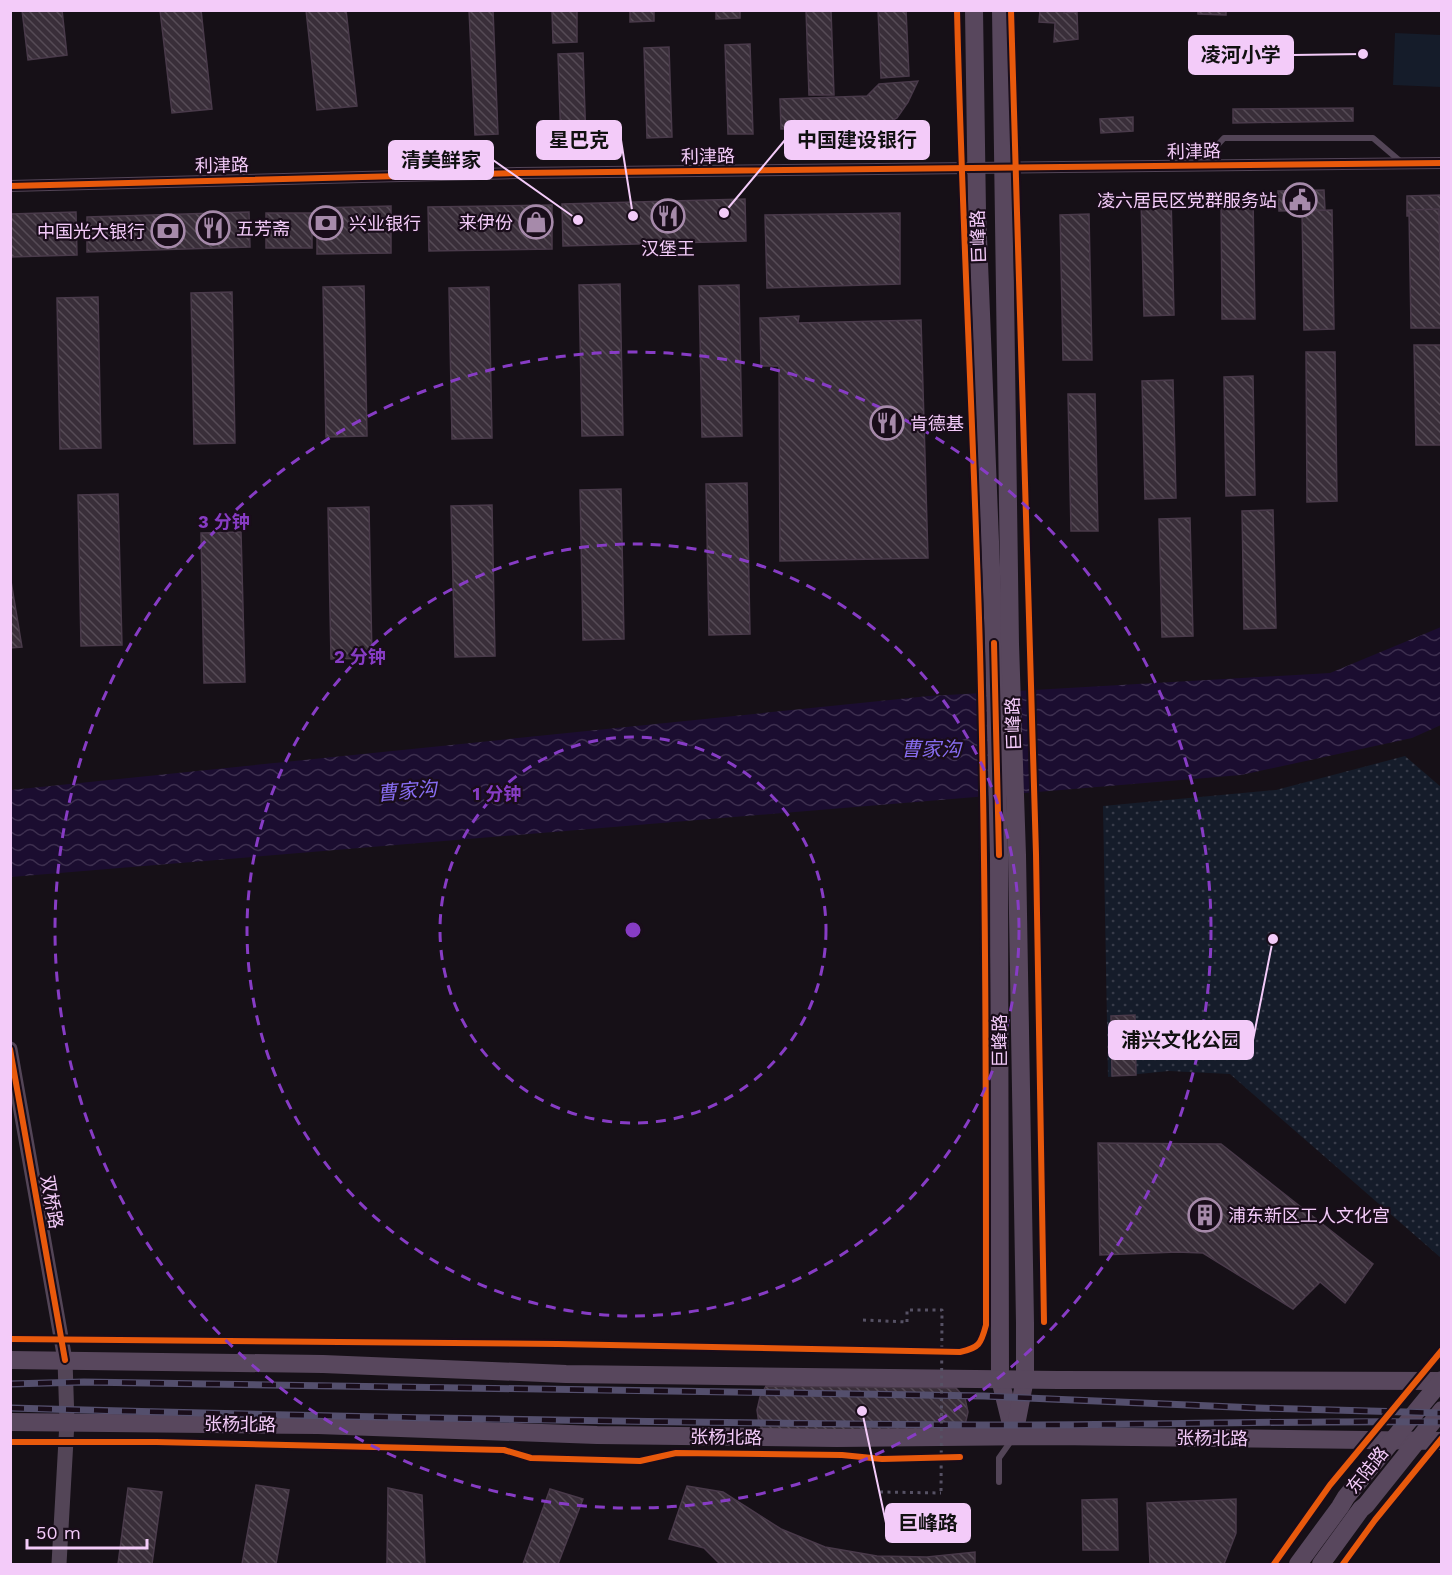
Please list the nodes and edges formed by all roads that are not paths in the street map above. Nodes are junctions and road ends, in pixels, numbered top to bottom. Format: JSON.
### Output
{"nodes":[{"id":1,"x":974,"y":10,"type":"edge"},
{"id":2,"x":1001,"y":10,"type":"edge"},
{"id":3,"x":1442,"y":163,"type":"edge"},
{"id":4,"x":1402,"y":164,"type":"junction"},
{"id":5,"x":1198,"y":166,"type":"junction"},
{"id":6,"x":976,"y":168,"type":"junction"},
{"id":7,"x":1004,"y":168,"type":"junction"},
{"id":8,"x":10,"y":186,"type":"edge"},
{"id":9,"x":1002,"y":643,"type":"junction"},
{"id":10,"x":1008,"y":855,"type":"junction"},
{"id":11,"x":10,"y":1049,"type":"edge"},
{"id":12,"x":10,"y":1360,"type":"edge"},
{"id":13,"x":64,"y":1360,"type":"junction"},
{"id":14,"x":1000,"y":1379,"type":"junction"},
{"id":15,"x":1025,"y":1379,"type":"junction"},
{"id":16,"x":1441,"y":1380,"type":"edge"},
{"id":17,"x":1442,"y":1410,"type":"edge"},
{"id":18,"x":10,"y":1422,"type":"edge"},
{"id":19,"x":67,"y":1422,"type":"junction"},
{"id":20,"x":1014,"y":1436,"type":"junction"},
{"id":21,"x":1391,"y":1440,"type":"junction"},
{"id":22,"x":1416,"y":1441,"type":"junction"},
{"id":23,"x":1442,"y":1441,"type":"edge"},
{"id":24,"x":999,"y":1482,"type":"dead end"},
{"id":25,"x":59,"y":1564,"type":"edge"},
{"id":26,"x":1298,"y":1564,"type":"edge"},
{"id":27,"x":1321,"y":1564,"type":"edge"}],
"edges":[{"from":1,"to":6,"type":"main road","name":"巨峰路"},
{"from":2,"to":7,"type":"main road","name":"巨峰路"},
{"from":3,"to":4,"type":"street","name":"利津路"},
{"from":4,"to":5,"type":"street","name":"利津路"},
{"from":4,"to":5,"type":"lane"},
{"from":5,"to":7,"type":"street","name":"利津路"},
{"from":6,"to":7,"type":"street","name":"利津路"},
{"from":6,"to":8,"type":"street","name":"利津路"},
{"from":6,"to":9,"type":"main road","name":"巨峰路"},
{"from":7,"to":9,"type":"main road","name":"巨峰路"},
{"from":9,"to":10,"type":"main road","name":"巨峰路"},
{"from":10,"to":14,"type":"main road","name":"巨蜂路"},
{"from":10,"to":15,"type":"main road","name":"巨峰路"},
{"from":11,"to":13,"type":"street","name":"双桥路"},
{"from":12,"to":13,"type":"main road"},
{"from":13,"to":14,"type":"main road"},
{"from":13,"to":19,"type":"street","name":"双桥路"},
{"from":14,"to":15,"type":"main road"},
{"from":14,"to":20,"type":"main road","name":"巨蜂路"},
{"from":15,"to":16,"type":"main road"},
{"from":15,"to":20,"type":"main road","name":"巨峰路"},
{"from":16,"to":21,"type":"main road","name":"东陆路"},
{"from":17,"to":22,"type":"main road","name":"东陆路"},
{"from":18,"to":19,"type":"main road","name":"张杨北路"},
{"from":19,"to":20,"type":"main road","name":"张杨北路"},
{"from":19,"to":25,"type":"street","name":"双桥路"},
{"from":20,"to":21,"type":"main road","name":"张杨北路"},
{"from":20,"to":24,"type":"lane"},
{"from":21,"to":22,"type":"main road","name":"张杨北路"},
{"from":21,"to":26,"type":"main road","name":"东陆路"},
{"from":22,"to":23,"type":"main road","name":"张杨北路"},
{"from":22,"to":27,"type":"main road","name":"东陆路"}]}
